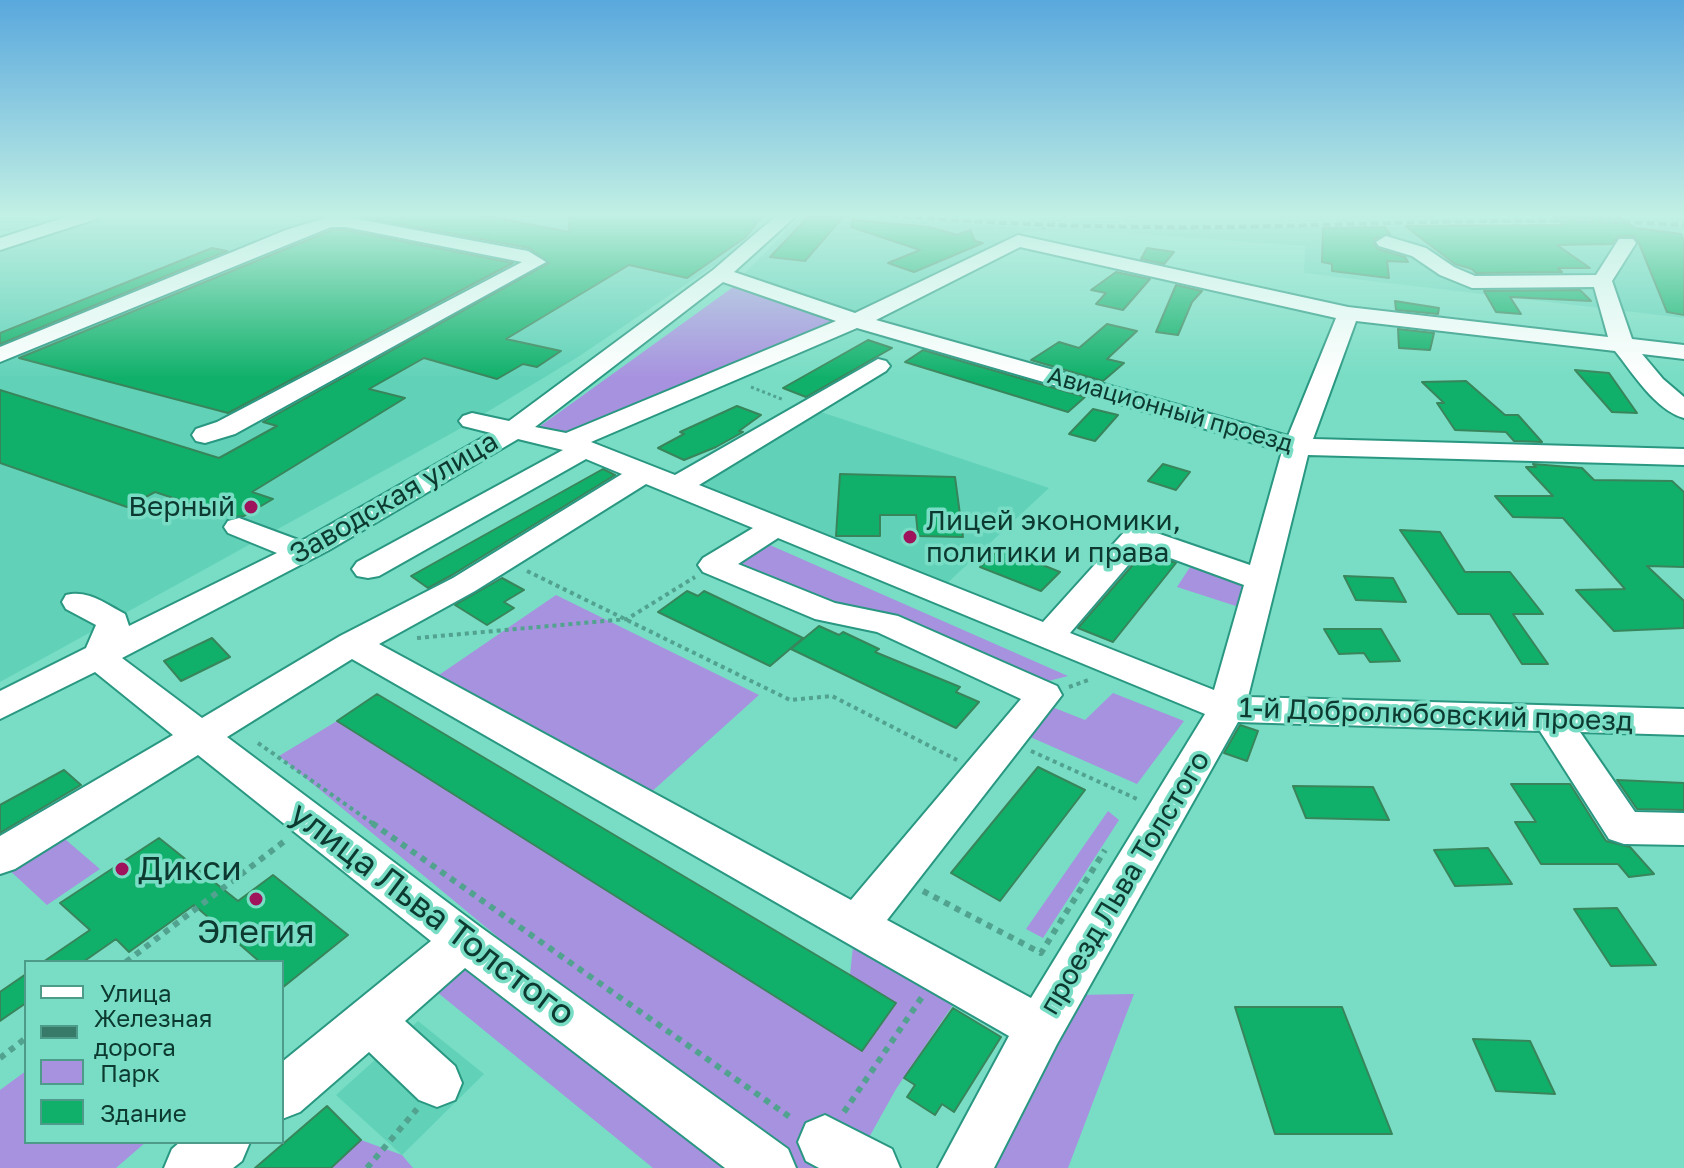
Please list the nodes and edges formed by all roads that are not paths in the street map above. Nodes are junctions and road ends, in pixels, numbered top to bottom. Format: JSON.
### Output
{"nodes":[{"id":1,"x":207,"y":270,"type":"edge"},
{"id":2,"x":522,"y":270,"type":"edge"},
{"id":3,"x":733,"y":270,"type":"edge"},
{"id":4,"x":742,"y":270,"type":"edge"},
{"id":5,"x":960,"y":270,"type":"edge"},
{"id":6,"x":1147,"y":270,"type":"edge"},
{"id":7,"x":1445,"y":270,"type":"edge"},
{"id":8,"x":1609,"y":270,"type":"edge"},
{"id":9,"x":1602,"y":281,"type":"junction"},
{"id":10,"x":1348,"y":314,"type":"junction"},
{"id":11,"x":856,"y":321,"type":"junction"},
{"id":12,"x":1622,"y":345,"type":"junction"},
{"id":13,"x":1684,"y":352,"type":"edge"},
{"id":14,"x":0,"y":355,"type":"edge"},
{"id":15,"x":878,"y":366,"type":"dead end"},
{"id":16,"x":1684,"y":410,"type":"edge"},
{"id":17,"x":472,"y":421,"type":"dead end"},
{"id":18,"x":513,"y":431,"type":"junction"},
{"id":19,"x":205,"y":435,"type":"dead end"},
{"id":20,"x":576,"y":445,"type":"junction"},
{"id":21,"x":1297,"y":447,"type":"junction"},
{"id":22,"x":1684,"y":457,"type":"edge"},
{"id":23,"x":643,"y":473,"type":"junction"},
{"id":24,"x":676,"y":487,"type":"junction"},
{"id":25,"x":239,"y":527,"type":"dead end"},
{"id":26,"x":775,"y":527,"type":"junction"},
{"id":27,"x":303,"y":552,"type":"junction"},
{"id":28,"x":368,"y":569,"type":"dead end"},
{"id":29,"x":1261,"y":580,"type":"junction"},
{"id":30,"x":78,"y":602,"type":"dead end"},
{"id":31,"x":1048,"y":637,"type":"junction"},
{"id":32,"x":356,"y":646,"type":"junction"},
{"id":33,"x":98,"y":657,"type":"junction"},
{"id":34,"x":43,"y":685,"type":"junction"},
{"id":35,"x":0,"y":691,"type":"edge"},
{"id":36,"x":0,"y":706,"type":"edge"},
{"id":37,"x":1227,"y":709,"type":"junction"},
{"id":38,"x":1551,"y":719,"type":"junction"},
{"id":39,"x":1684,"y":722,"type":"edge"},
{"id":40,"x":215,"y":728,"type":"junction"},
{"id":41,"x":1684,"y":829,"type":"edge"},
{"id":42,"x":0,"y":857,"type":"edge"},
{"id":43,"x":855,"y":927,"type":"junction"},
{"id":44,"x":463,"y":940,"type":"junction"},
{"id":45,"x":370,"y":1021,"type":"junction"},
{"id":46,"x":1040,"y":1028,"type":"junction"},
{"id":47,"x":437,"y":1083,"type":"road end"},
{"id":48,"x":284,"y":1092,"type":"edge"},
{"id":49,"x":825,"y":1142,"type":"road end"},
{"id":50,"x":221,"y":1144,"type":"edge"},
{"id":51,"x":191,"y":1168,"type":"edge"},
{"id":52,"x":769,"y":1168,"type":"edge"},
{"id":53,"x":873,"y":1168,"type":"edge"},
{"id":54,"x":965,"y":1168,"type":"edge"}],
"edges":[{"from":1,"to":14,"type":"street"},
{"from":2,"to":19,"type":"street"},
{"from":3,"to":18,"type":"street"},
{"from":4,"to":11,"type":"street","name":"Авиационный проезд"},
{"from":5,"to":11,"type":"street"},
{"from":6,"to":10,"type":"street"},
{"from":7,"to":9,"type":"street"},
{"from":8,"to":9,"type":"street"},
{"from":9,"to":12,"type":"street"},
{"from":10,"to":12,"type":"street"},
{"from":10,"to":21,"type":"street","name":"проезд Льва Толстого"},
{"from":11,"to":20,"type":"street"},
{"from":11,"to":21,"type":"street","name":"Авиационный проезд"},
{"from":12,"to":13,"type":"street"},
{"from":12,"to":16,"type":"street"},
{"from":15,"to":24,"type":"street"},
{"from":17,"to":18,"type":"street"},
{"from":18,"to":20,"type":"street","name":"Заводская улица"},
{"from":18,"to":27,"type":"street","name":"Заводская улица"},
{"from":20,"to":23,"type":"street","name":"1-й Добролюбовский проезд"},
{"from":20,"to":28,"type":"street"},
{"from":21,"to":22,"type":"street","name":"Авиационный проезд"},
{"from":21,"to":29,"type":"street","name":"проезд Льва Толстого"},
{"from":23,"to":24,"type":"street","name":"1-й Добролюбовский проезд"},
{"from":23,"to":32,"type":"street"},
{"from":24,"to":26,"type":"street","name":"1-й Добролюбовский проезд"},
{"from":25,"to":27,"type":"street"},
{"from":26,"to":31,"type":"street","name":"1-й Добролюбовский проезд"},
{"from":26,"to":43,"type":"street"},
{"from":27,"to":33,"type":"street","name":"Заводская улица"},
{"from":29,"to":31,"type":"street"},
{"from":29,"to":37,"type":"street","name":"проезд Льва Толстого"},
{"from":30,"to":33,"type":"street"},
{"from":31,"to":37,"type":"street","name":"1-й Добролюбовский проезд"},
{"from":32,"to":40,"type":"street"},
{"from":32,"to":43,"type":"street"},
{"from":33,"to":34,"type":"street","name":"Заводская улица"},
{"from":33,"to":40,"type":"street","name":"улица Льва Толстого"},
{"from":34,"to":35,"type":"street"},
{"from":34,"to":36,"type":"street","name":"Заводская улица"},
{"from":37,"to":38,"type":"street","name":"1-й Добролюбовский проезд"},
{"from":37,"to":46,"type":"street","name":"проезд Льва Толстого"},
{"from":38,"to":39,"type":"street","name":"1-й Добролюбовский проезд"},
{"from":38,"to":41,"type":"street"},
{"from":40,"to":42,"type":"street"},
{"from":40,"to":44,"type":"street","name":"улица Льва Толстого"},
{"from":43,"to":46,"type":"street"},
{"from":44,"to":45,"type":"street"},
{"from":44,"to":52,"type":"street","name":"улица Льва Толстого"},
{"from":45,"to":47,"type":"street"},
{"from":45,"to":48,"type":"street"},
{"from":46,"to":54,"type":"street","name":"проезд Льва Толстого"},
{"from":49,"to":53,"type":"street"},
{"from":50,"to":51,"type":"street"}]}
